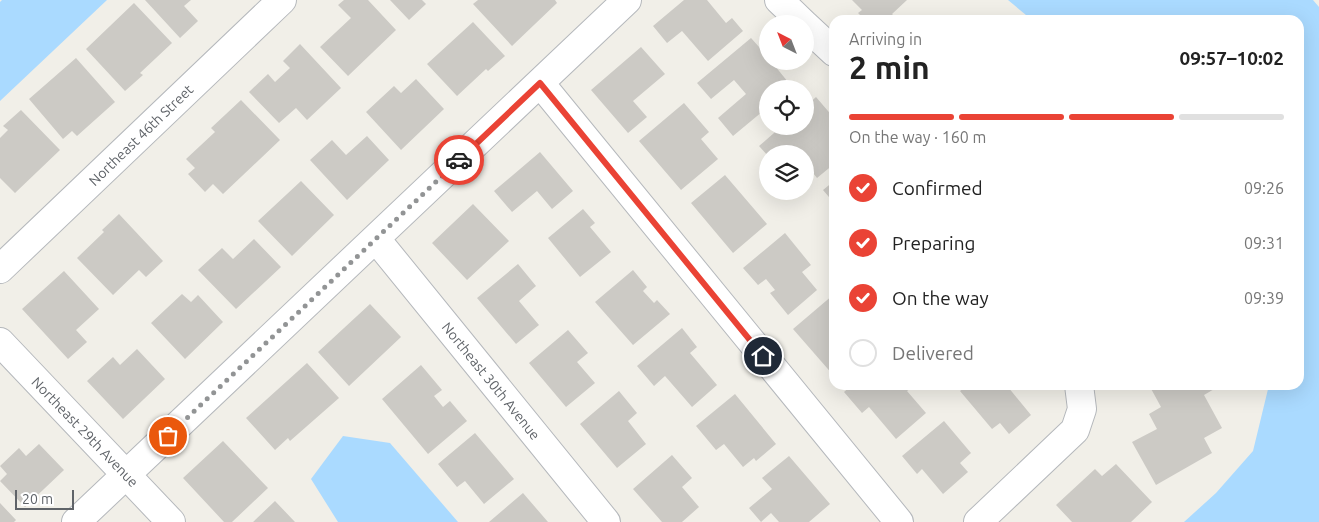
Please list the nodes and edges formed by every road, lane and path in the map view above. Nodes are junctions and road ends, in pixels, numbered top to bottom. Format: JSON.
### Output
{"nodes":[{"id":1,"x":282,"y":0,"type":"edge"},
{"id":2,"x":628,"y":0,"type":"edge"},
{"id":3,"x":779,"y":0,"type":"edge"},
{"id":4,"x":795,"y":15,"type":"edge"},
{"id":5,"x":814,"y":33,"type":"edge"},
{"id":6,"x":829,"y":47,"type":"edge"},
{"id":7,"x":540,"y":83,"type":"junction"},
{"id":8,"x":376,"y":240,"type":"junction"},
{"id":9,"x":0,"y":269,"type":"edge"},
{"id":10,"x":0,"y":342,"type":"edge"},
{"id":11,"x":1080,"y":397,"type":"edge"},
{"id":12,"x":126,"y":475,"type":"junction"},
{"id":13,"x":76,"y":522,"type":"edge"},
{"id":14,"x":171,"y":522,"type":"edge"},
{"id":15,"x":606,"y":522,"type":"edge"},
{"id":16,"x":899,"y":522,"type":"edge"},
{"id":17,"x":978,"y":522,"type":"edge"}],
"edges":[{"from":1,"to":9,"type":"street","name":"Northeast 46th Street"},
{"from":2,"to":7,"type":"street"},
{"from":3,"to":4,"type":"street"},
{"from":5,"to":6,"type":"street"},
{"from":7,"to":8,"type":"street"},
{"from":7,"to":16,"type":"street"},
{"from":8,"to":12,"type":"street"},
{"from":8,"to":15,"type":"street","name":"Northeast 30th Avenue"},
{"from":10,"to":12,"type":"street","name":"Northeast 29th Avenue"},
{"from":11,"to":17,"type":"street"},
{"from":12,"to":13,"type":"street"},
{"from":12,"to":14,"type":"street","name":"Northeast 29th Avenue"}]}
